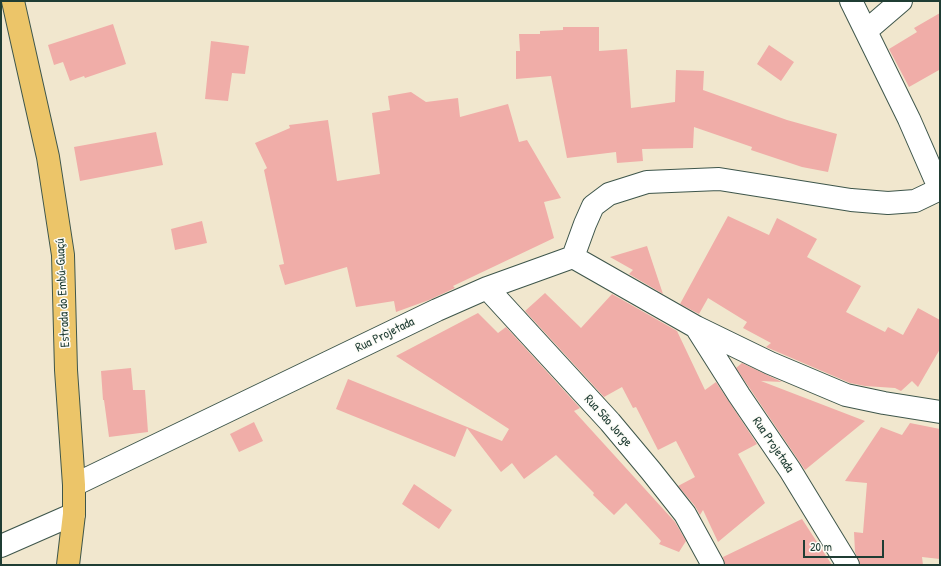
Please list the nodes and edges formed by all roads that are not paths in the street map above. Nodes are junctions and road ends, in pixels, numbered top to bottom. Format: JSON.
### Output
{"nodes":[{"id":1,"x":15,"y":1,"type":"edge"},
{"id":2,"x":851,"y":1,"type":"edge"},
{"id":3,"x":901,"y":1,"type":"edge"},
{"id":4,"x":866,"y":31,"type":"junction"},
{"id":5,"x":940,"y":189,"type":"edge"},
{"id":6,"x":573,"y":258,"type":"junction"},
{"id":7,"x":487,"y":288,"type":"junction"},
{"id":8,"x":696,"y":327,"type":"junction"},
{"id":9,"x":940,"y":412,"type":"edge"},
{"id":10,"x":74,"y":484,"type":"junction"},
{"id":11,"x":74,"y":514,"type":"junction"},
{"id":12,"x":1,"y":546,"type":"edge"},
{"id":13,"x":68,"y":565,"type":"edge"},
{"id":14,"x":713,"y":565,"type":"edge"},
{"id":15,"x":848,"y":565,"type":"edge"}],
"edges":[{"from":1,"to":10,"type":"main road","name":"Estrada do Embú-Guaçú"},
{"from":2,"to":4,"type":"street"},
{"from":3,"to":4,"type":"street"},
{"from":4,"to":5,"type":"street"},
{"from":5,"to":6,"type":"street"},
{"from":6,"to":7,"type":"street","name":"Rua Projetada"},
{"from":6,"to":8,"type":"street","name":"Rua Projetada"},
{"from":7,"to":10,"type":"street","name":"Rua Projetada"},
{"from":7,"to":14,"type":"street","name":"Rua São Jorge"},
{"from":8,"to":9,"type":"street","name":"Rua Projetada"},
{"from":8,"to":15,"type":"street","name":"Rua Projetada"},
{"from":10,"to":11,"type":"main road","name":"Estrada do Embú-Guaçú"},
{"from":11,"to":12,"type":"street"},
{"from":11,"to":13,"type":"main road","name":"Estrada do Embú-Guaçú"}]}
